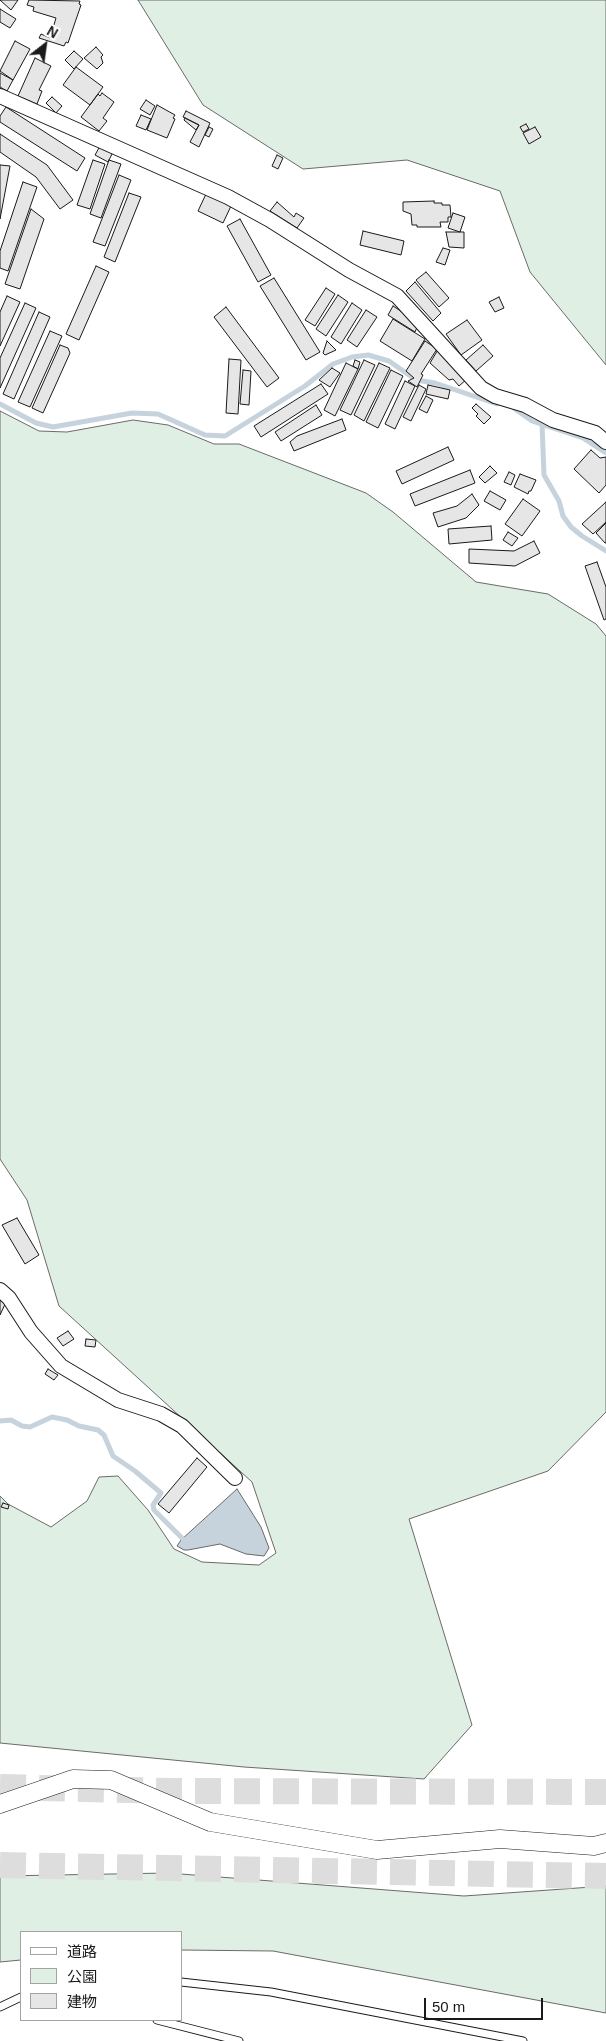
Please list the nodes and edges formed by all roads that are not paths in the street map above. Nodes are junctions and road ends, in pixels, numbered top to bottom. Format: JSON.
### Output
{"nodes":[{"id":1,"x":0,"y":96,"type":"edge"},
{"id":2,"x":606,"y":442,"type":"edge"},
{"id":3,"x":0,"y":1290,"type":"edge"},
{"id":4,"x":235,"y":1478,"type":"dead end"},
{"id":5,"x":0,"y":1804,"type":"edge"},
{"id":6,"x":606,"y":1843,"type":"edge"},
{"id":7,"x":182,"y":1982,"type":"edge"},
{"id":8,"x":20,"y":1998,"type":"edge"},
{"id":9,"x":0,"y":2008,"type":"edge"},
{"id":10,"x":161,"y":2021,"type":"edge"},
{"id":11,"x":239,"y":2041,"type":"edge"},
{"id":12,"x":524,"y":2041,"type":"edge"}],
"edges":[{"from":1,"to":2,"type":"street"},
{"from":3,"to":4,"type":"street"},
{"from":5,"to":6,"type":"street"},
{"from":7,"to":12,"type":"lane"},
{"from":8,"to":9,"type":"lane"},
{"from":10,"to":11,"type":"lane"}]}
